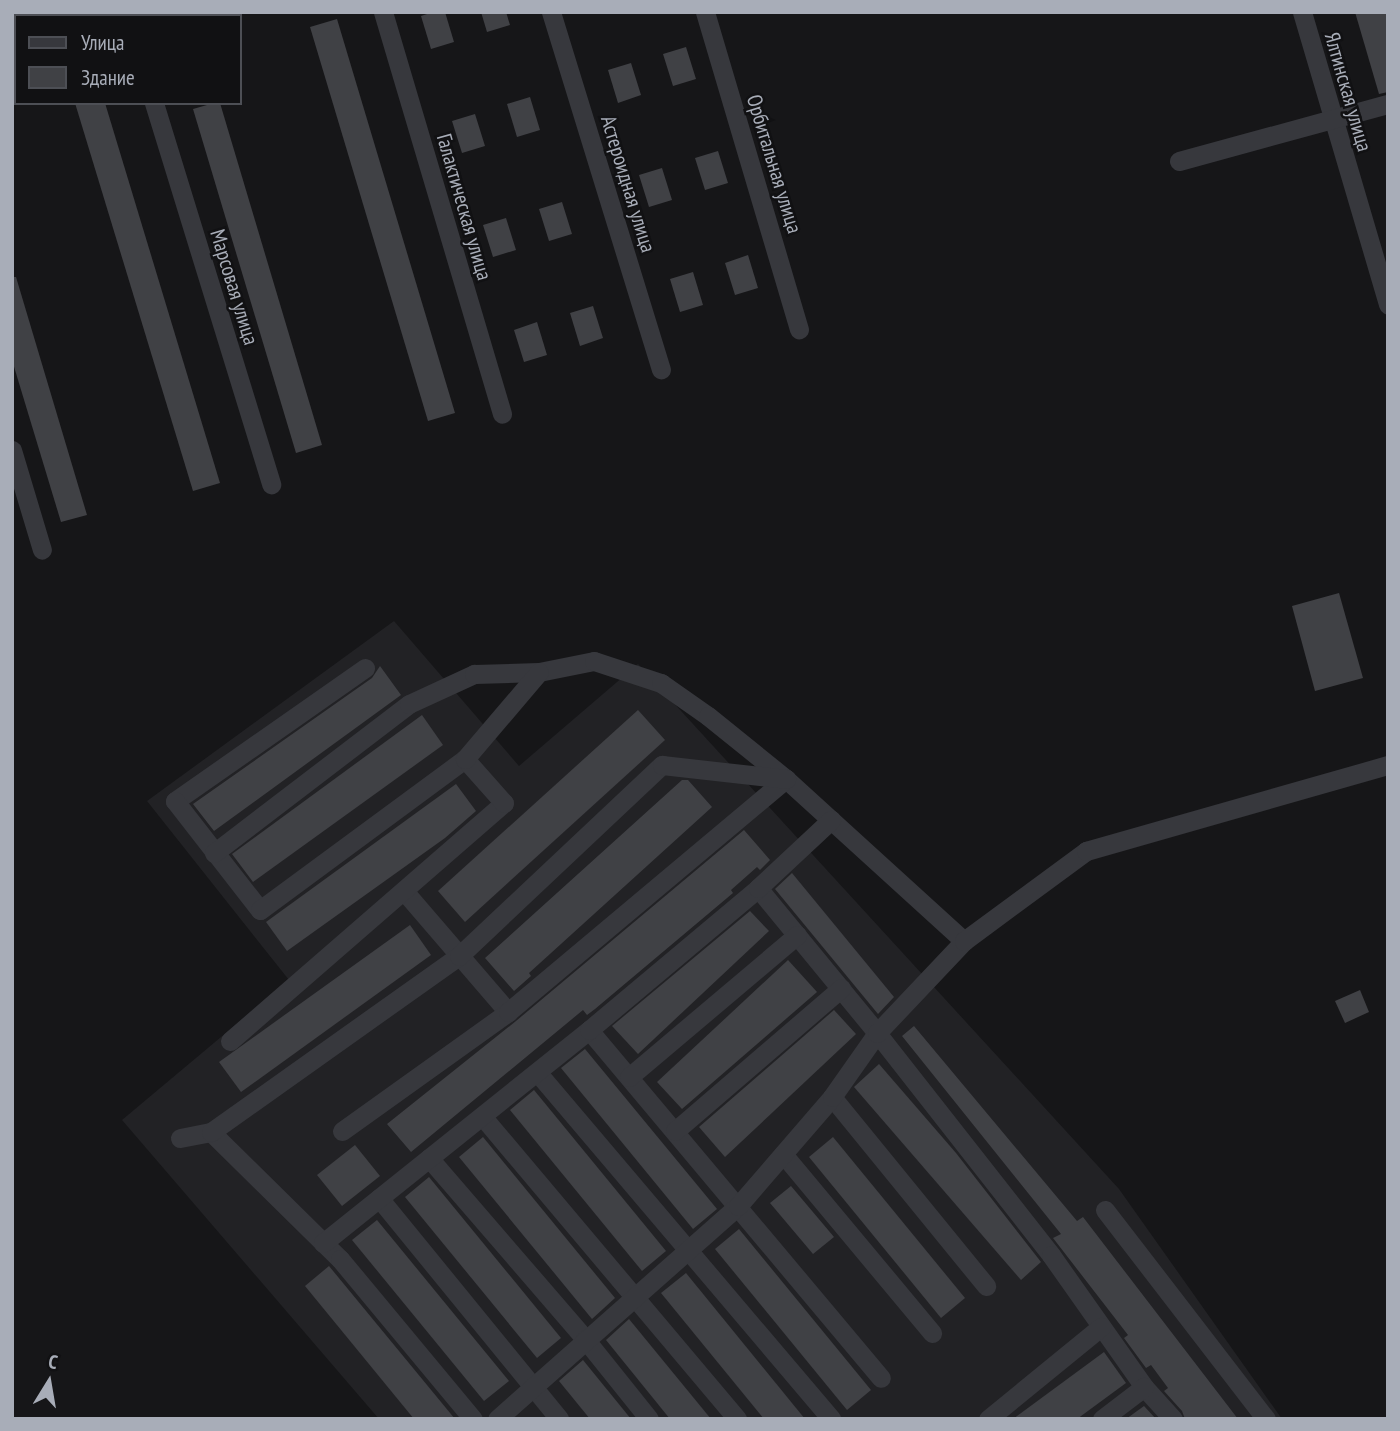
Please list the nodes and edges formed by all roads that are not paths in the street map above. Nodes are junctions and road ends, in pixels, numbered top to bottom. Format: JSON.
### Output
{"nodes":[{"id":1,"x":383,"y":12,"type":"edge"},
{"id":2,"x":551,"y":12,"type":"edge"},
{"id":3,"x":705,"y":12,"type":"edge"},
{"id":4,"x":1302,"y":12,"type":"edge"},
{"id":5,"x":1388,"y":104,"type":"edge"},
{"id":6,"x":155,"y":105,"type":"edge"},
{"id":7,"x":1331,"y":119,"type":"junction"},
{"id":8,"x":1179,"y":161,"type":"dead end"},
{"id":9,"x":1388,"y":305,"type":"edge"},
{"id":10,"x":799,"y":330,"type":"dead end"},
{"id":11,"x":661,"y":369,"type":"dead end"},
{"id":12,"x":502,"y":414,"type":"dead end"},
{"id":13,"x":12,"y":450,"type":"edge"},
{"id":14,"x":271,"y":484,"type":"dead end"},
{"id":15,"x":42,"y":550,"type":"dead end"},
{"id":16,"x":365,"y":668,"type":"dead end"},
{"id":17,"x":539,"y":672,"type":"junction"},
{"id":18,"x":465,"y":759,"type":"junction"},
{"id":19,"x":1388,"y":765,"type":"edge"},
{"id":20,"x":786,"y":779,"type":"junction"},
{"id":21,"x":831,"y":820,"type":"junction"},
{"id":22,"x":214,"y":853,"type":"junction"},
{"id":23,"x":758,"y":888,"type":"junction"},
{"id":24,"x":404,"y":891,"type":"junction"},
{"id":25,"x":797,"y":935,"type":"junction"},
{"id":26,"x":964,"y":941,"type":"junction"},
{"id":27,"x":459,"y":956,"type":"junction"},
{"id":28,"x":841,"y":988,"type":"junction"},
{"id":29,"x":508,"y":1012,"type":"junction"},
{"id":30,"x":589,"y":1030,"type":"junction"},
{"id":31,"x":877,"y":1033,"type":"junction"},
{"id":32,"x":230,"y":1041,"type":"dead end"},
{"id":33,"x":537,"y":1072,"type":"junction"},
{"id":34,"x":629,"y":1077,"type":"junction"},
{"id":35,"x":832,"y":1097,"type":"junction"},
{"id":36,"x":482,"y":1116,"type":"junction"},
{"id":37,"x":342,"y":1131,"type":"dead end"},
{"id":38,"x":675,"y":1131,"type":"junction"},
{"id":39,"x":211,"y":1132,"type":"junction"},
{"id":40,"x":180,"y":1138,"type":"dead end"},
{"id":41,"x":783,"y":1154,"type":"junction"},
{"id":42,"x":429,"y":1158,"type":"junction"},
{"id":43,"x":379,"y":1198,"type":"junction"},
{"id":44,"x":738,"y":1206,"type":"junction"},
{"id":45,"x":1105,"y":1210,"type":"dead end"},
{"id":46,"x":323,"y":1243,"type":"junction"},
{"id":47,"x":687,"y":1250,"type":"junction"},
{"id":48,"x":986,"y":1286,"type":"dead end"},
{"id":49,"x":635,"y":1296,"type":"junction"},
{"id":50,"x":1101,"y":1327,"type":"junction"},
{"id":51,"x":932,"y":1333,"type":"dead end"},
{"id":52,"x":585,"y":1339,"type":"junction"},
{"id":53,"x":881,"y":1378,"type":"dead end"},
{"id":54,"x":531,"y":1386,"type":"junction"},
{"id":55,"x":1144,"y":1387,"type":"junction"},
{"id":56,"x":473,"y":1419,"type":"edge"},
{"id":57,"x":497,"y":1419,"type":"edge"},
{"id":58,"x":559,"y":1419,"type":"edge"},
{"id":59,"x":649,"y":1419,"type":"edge"},
{"id":60,"x":737,"y":1419,"type":"edge"},
{"id":61,"x":831,"y":1419,"type":"edge"},
{"id":62,"x":988,"y":1419,"type":"edge"},
{"id":63,"x":1102,"y":1419,"type":"edge"},
{"id":64,"x":1173,"y":1419,"type":"edge"},
{"id":65,"x":1266,"y":1419,"type":"edge"}],
"edges":[{"from":1,"to":12,"type":"street","name":"Галактическая улица"},
{"from":2,"to":11,"type":"street","name":"Астероидная улица"},
{"from":3,"to":10,"type":"street","name":"Орбитальная улица"},
{"from":4,"to":7,"type":"street","name":"Ялтинская улица"},
{"from":5,"to":7,"type":"street"},
{"from":6,"to":14,"type":"street","name":"Марсовая улица"},
{"from":7,"to":8,"type":"street"},
{"from":7,"to":9,"type":"street","name":"Ялтинская улица"},
{"from":13,"to":15,"type":"street"},
{"from":16,"to":22,"type":"street"},
{"from":17,"to":18,"type":"street"},
{"from":17,"to":20,"type":"street"},
{"from":17,"to":22,"type":"street"},
{"from":18,"to":22,"type":"street"},
{"from":18,"to":24,"type":"street"},
{"from":19,"to":26,"type":"street"},
{"from":20,"to":21,"type":"street"},
{"from":20,"to":27,"type":"street"},
{"from":20,"to":29,"type":"street"},
{"from":21,"to":23,"type":"street"},
{"from":21,"to":26,"type":"street"},
{"from":23,"to":25,"type":"street"},
{"from":23,"to":30,"type":"street"},
{"from":24,"to":27,"type":"street"},
{"from":24,"to":32,"type":"street"},
{"from":25,"to":28,"type":"street"},
{"from":25,"to":34,"type":"street"},
{"from":26,"to":31,"type":"street"},
{"from":27,"to":29,"type":"street"},
{"from":27,"to":39,"type":"street"},
{"from":28,"to":31,"type":"street"},
{"from":28,"to":38,"type":"street"},
{"from":29,"to":37,"type":"street"},
{"from":30,"to":33,"type":"street"},
{"from":30,"to":34,"type":"street"},
{"from":31,"to":35,"type":"street"},
{"from":31,"to":50,"type":"street"},
{"from":33,"to":36,"type":"street"},
{"from":33,"to":47,"type":"street"},
{"from":34,"to":38,"type":"street"},
{"from":35,"to":41,"type":"street"},
{"from":35,"to":48,"type":"street"},
{"from":36,"to":42,"type":"street"},
{"from":36,"to":49,"type":"street"},
{"from":38,"to":44,"type":"street"},
{"from":39,"to":40,"type":"street"},
{"from":39,"to":46,"type":"street"},
{"from":41,"to":44,"type":"street"},
{"from":41,"to":51,"type":"street"},
{"from":42,"to":43,"type":"street"},
{"from":42,"to":52,"type":"street"},
{"from":43,"to":46,"type":"street"},
{"from":43,"to":54,"type":"street"},
{"from":44,"to":47,"type":"street"},
{"from":44,"to":53,"type":"street"},
{"from":45,"to":65,"type":"street"},
{"from":46,"to":56,"type":"street"},
{"from":47,"to":49,"type":"street"},
{"from":47,"to":61,"type":"street"},
{"from":49,"to":52,"type":"street"},
{"from":49,"to":60,"type":"street"},
{"from":50,"to":55,"type":"street"},
{"from":50,"to":62,"type":"street"},
{"from":52,"to":54,"type":"street"},
{"from":52,"to":59,"type":"street"},
{"from":54,"to":57,"type":"street"},
{"from":54,"to":58,"type":"street"},
{"from":55,"to":63,"type":"street"},
{"from":55,"to":64,"type":"street"}]}
